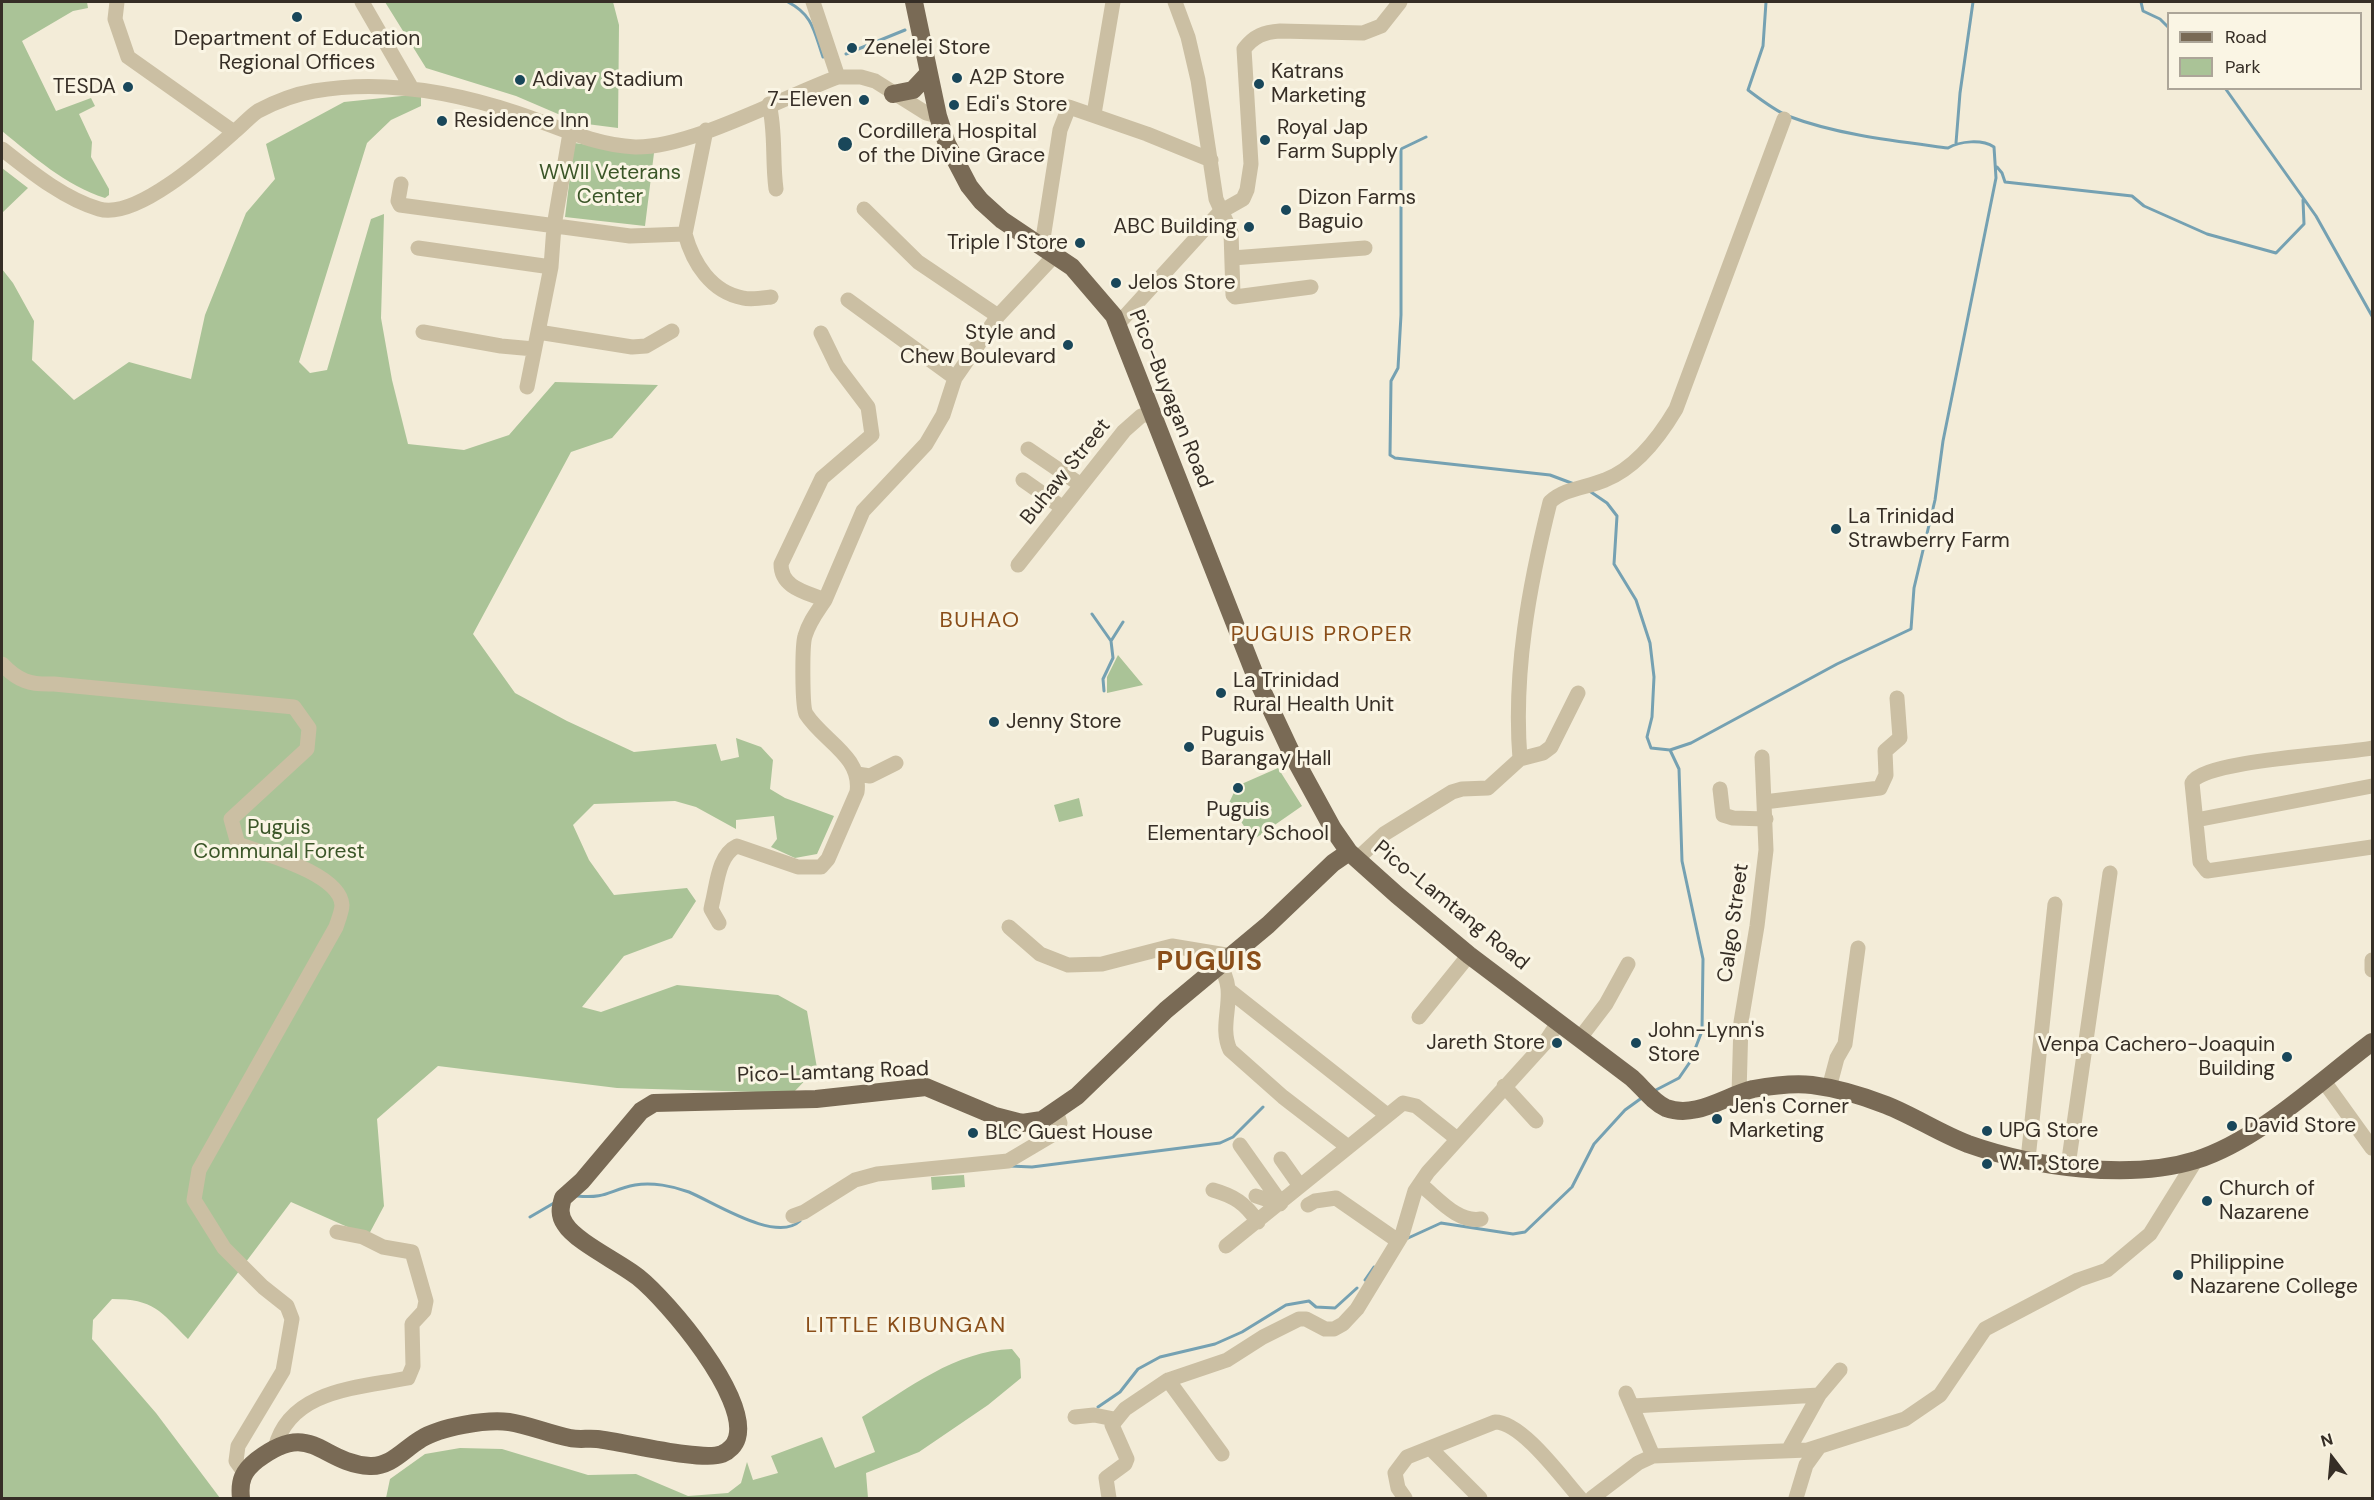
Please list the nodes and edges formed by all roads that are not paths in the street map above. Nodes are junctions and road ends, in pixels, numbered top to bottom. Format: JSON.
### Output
{"nodes":[{"id":1,"x":117,"y":2,"type":"edge"},
{"id":2,"x":362,"y":2,"type":"edge"},
{"id":3,"x":813,"y":2,"type":"edge"},
{"id":4,"x":914,"y":2,"type":"edge"},
{"id":5,"x":1113,"y":2,"type":"edge"},
{"id":6,"x":1175,"y":2,"type":"edge"},
{"id":7,"x":1400,"y":2,"type":"edge"},
{"id":8,"x":928,"y":74,"type":"junction"},
{"id":9,"x":838,"y":77,"type":"junction"},
{"id":10,"x":411,"y":87,"type":"junction"},
{"id":11,"x":892,"y":94,"type":"junction"},
{"id":12,"x":769,"y":104,"type":"junction"},
{"id":13,"x":1094,"y":114,"type":"junction"},
{"id":14,"x":938,"y":116,"type":"junction"},
{"id":15,"x":1784,"y":119,"type":"dead end"},
{"id":16,"x":706,"y":130,"type":"junction"},
{"id":17,"x":234,"y":132,"type":"junction"},
{"id":18,"x":570,"y":133,"type":"junction"},
{"id":19,"x":2,"y":149,"type":"edge"},
{"id":20,"x":1211,"y":160,"type":"junction"},
{"id":21,"x":401,"y":183,"type":"dead end"},
{"id":22,"x":776,"y":189,"type":"dead end"},
{"id":23,"x":864,"y":209,"type":"dead end"},
{"id":24,"x":1220,"y":212,"type":"junction"},
{"id":25,"x":554,"y":226,"type":"junction"},
{"id":26,"x":685,"y":234,"type":"junction"},
{"id":27,"x":418,"y":248,"type":"dead end"},
{"id":28,"x":1365,"y":248,"type":"dead end"},
{"id":29,"x":1048,"y":250,"type":"junction"},
{"id":30,"x":1233,"y":258,"type":"junction"},
{"id":31,"x":551,"y":267,"type":"junction"},
{"id":32,"x":1311,"y":287,"type":"dead end"},
{"id":33,"x":771,"y":297,"type":"dead end"},
{"id":34,"x":848,"y":300,"type":"dead end"},
{"id":35,"x":998,"y":316,"type":"junction"},
{"id":36,"x":1118,"y":324,"type":"junction"},
{"id":37,"x":672,"y":331,"type":"dead end"},
{"id":38,"x":423,"y":332,"type":"dead end"},
{"id":39,"x":538,"y":332,"type":"junction"},
{"id":40,"x":821,"y":333,"type":"dead end"},
{"id":41,"x":534,"y":349,"type":"junction"},
{"id":42,"x":955,"y":378,"type":"junction"},
{"id":43,"x":527,"y":387,"type":"dead end"},
{"id":44,"x":1147,"y":415,"type":"junction"},
{"id":45,"x":1028,"y":449,"type":"dead end"},
{"id":46,"x":1023,"y":480,"type":"dead end"},
{"id":47,"x":1081,"y":485,"type":"junction"},
{"id":48,"x":1063,"y":508,"type":"junction"},
{"id":49,"x":1018,"y":565,"type":"dead end"},
{"id":50,"x":825,"y":600,"type":"junction"},
{"id":51,"x":2,"y":664,"type":"edge"},
{"id":52,"x":1578,"y":693,"type":"dead end"},
{"id":53,"x":1897,"y":699,"type":"dead end"},
{"id":54,"x":2373,"y":748,"type":"edge"},
{"id":55,"x":1762,"y":757,"type":"dead end"},
{"id":56,"x":1520,"y":759,"type":"junction"},
{"id":57,"x":896,"y":763,"type":"dead end"},
{"id":58,"x":857,"y":774,"type":"junction"},
{"id":59,"x":2373,"y":786,"type":"edge"},
{"id":60,"x":1719,"y":789,"type":"dead end"},
{"id":61,"x":1764,"y":802,"type":"junction"},
{"id":62,"x":1766,"y":819,"type":"junction"},
{"id":63,"x":2196,"y":820,"type":"junction"},
{"id":64,"x":2372,"y":848,"type":"edge"},
{"id":65,"x":1353,"y":856,"type":"junction"},
{"id":66,"x":2110,"y":873,"type":"dead end"},
{"id":67,"x":2055,"y":904,"type":"dead end"},
{"id":68,"x":719,"y":923,"type":"dead end"},
{"id":69,"x":1009,"y":927,"type":"dead end"},
{"id":70,"x":1858,"y":948,"type":"dead end"},
{"id":71,"x":1469,"y":955,"type":"junction"},
{"id":72,"x":2372,"y":960,"type":"edge"},
{"id":73,"x":1226,"y":961,"type":"junction"},
{"id":74,"x":1628,"y":964,"type":"dead end"},
{"id":75,"x":2373,"y":970,"type":"edge"},
{"id":76,"x":1230,"y":990,"type":"junction"},
{"id":77,"x":1419,"y":1017,"type":"dead end"},
{"id":78,"x":1557,"y":1023,"type":"junction"},
{"id":79,"x":1580,"y":1038,"type":"junction"},
{"id":80,"x":2373,"y":1042,"type":"edge"},
{"id":81,"x":2323,"y":1080,"type":"junction"},
{"id":82,"x":1504,"y":1086,"type":"junction"},
{"id":83,"x":1828,"y":1088,"type":"junction"},
{"id":84,"x":1739,"y":1094,"type":"junction"},
{"id":85,"x":1056,"y":1111,"type":"junction"},
{"id":86,"x":1387,"y":1115,"type":"junction"},
{"id":87,"x":1536,"y":1121,"type":"dead end"},
{"id":88,"x":1456,"y":1138,"type":"junction"},
{"id":89,"x":1240,"y":1145,"type":"dead end"},
{"id":90,"x":1348,"y":1147,"type":"junction"},
{"id":91,"x":2373,"y":1148,"type":"edge"},
{"id":92,"x":1281,"y":1159,"type":"dead end"},
{"id":93,"x":2028,"y":1160,"type":"junction"},
{"id":94,"x":2196,"y":1160,"type":"junction"},
{"id":95,"x":1307,"y":1161,"type":"dead end"},
{"id":96,"x":2067,"y":1166,"type":"junction"},
{"id":97,"x":1323,"y":1169,"type":"junction"},
{"id":98,"x":1420,"y":1184,"type":"junction"},
{"id":99,"x":1300,"y":1186,"type":"junction"},
{"id":100,"x":1213,"y":1190,"type":"dead end"},
{"id":101,"x":1256,"y":1196,"type":"dead end"},
{"id":102,"x":1280,"y":1204,"type":"junction"},
{"id":103,"x":1308,"y":1205,"type":"dead end"},
{"id":104,"x":793,"y":1216,"type":"dead end"},
{"id":105,"x":1481,"y":1219,"type":"dead end"},
{"id":106,"x":1258,"y":1222,"type":"junction"},
{"id":107,"x":337,"y":1232,"type":"dead end"},
{"id":108,"x":1398,"y":1240,"type":"junction"},
{"id":109,"x":1226,"y":1246,"type":"dead end"},
{"id":110,"x":1840,"y":1370,"type":"dead end"},
{"id":111,"x":1168,"y":1380,"type":"junction"},
{"id":112,"x":1819,"y":1395,"type":"junction"},
{"id":113,"x":1075,"y":1417,"type":"dead end"},
{"id":114,"x":1114,"y":1419,"type":"junction"},
{"id":115,"x":1819,"y":1447,"type":"junction"},
{"id":116,"x":275,"y":1448,"type":"junction"},
{"id":117,"x":1431,"y":1449,"type":"junction"},
{"id":118,"x":1789,"y":1449,"type":"junction"},
{"id":119,"x":1222,"y":1454,"type":"dead end"},
{"id":120,"x":1653,"y":1456,"type":"junction"},
{"id":121,"x":244,"y":1472,"type":"junction"},
{"id":122,"x":241,"y":1498,"type":"edge"},
{"id":123,"x":1109,"y":1498,"type":"edge"},
{"id":124,"x":1406,"y":1498,"type":"edge"},
{"id":125,"x":1480,"y":1498,"type":"edge"},
{"id":126,"x":1580,"y":1498,"type":"edge"},
{"id":127,"x":1592,"y":1498,"type":"edge"},
{"id":128,"x":1796,"y":1498,"type":"edge"}],
"edges":[{"from":1,"to":17,"type":"street"},
{"from":2,"to":10,"type":"street"},
{"from":3,"to":9,"type":"street"},
{"from":4,"to":8,"type":"main road","name":"Pico-Buyagan Road"},
{"from":5,"to":13,"type":"street"},
{"from":6,"to":20,"type":"street"},
{"from":7,"to":24,"type":"street"},
{"from":8,"to":11,"type":"main road"},
{"from":8,"to":14,"type":"main road","name":"Pico-Buyagan Road"},
{"from":9,"to":11,"type":"street"},
{"from":9,"to":12,"type":"street"},
{"from":10,"to":17,"type":"street"},
{"from":10,"to":18,"type":"street"},
{"from":11,"to":14,"type":"street"},
{"from":12,"to":16,"type":"street"},
{"from":12,"to":22,"type":"street"},
{"from":13,"to":20,"type":"street"},
{"from":13,"to":29,"type":"street"},
{"from":14,"to":29,"type":"main road","name":"Pico-Buyagan Road"},
{"from":15,"to":56,"type":"street"},
{"from":16,"to":18,"type":"street"},
{"from":16,"to":26,"type":"street"},
{"from":17,"to":19,"type":"street"},
{"from":18,"to":25,"type":"street"},
{"from":20,"to":24,"type":"street"},
{"from":21,"to":25,"type":"street"},
{"from":23,"to":35,"type":"street"},
{"from":24,"to":30,"type":"street"},
{"from":24,"to":36,"type":"street"},
{"from":25,"to":26,"type":"street"},
{"from":25,"to":31,"type":"street"},
{"from":26,"to":33,"type":"street"},
{"from":27,"to":31,"type":"street"},
{"from":28,"to":30,"type":"street"},
{"from":29,"to":35,"type":"street"},
{"from":29,"to":36,"type":"main road","name":"Pico-Buyagan Road"},
{"from":30,"to":32,"type":"street"},
{"from":31,"to":39,"type":"street"},
{"from":34,"to":42,"type":"street"},
{"from":35,"to":42,"type":"street"},
{"from":36,"to":44,"type":"main road","name":"Pico-Buyagan Road"},
{"from":37,"to":39,"type":"street"},
{"from":38,"to":41,"type":"street"},
{"from":39,"to":41,"type":"street"},
{"from":40,"to":50,"type":"street"},
{"from":41,"to":43,"type":"street"},
{"from":42,"to":50,"type":"street"},
{"from":44,"to":47,"type":"street","name":"Buhaw Street"},
{"from":44,"to":65,"type":"main road","name":"Pico-Buyagan Road"},
{"from":45,"to":47,"type":"street"},
{"from":46,"to":48,"type":"street"},
{"from":47,"to":48,"type":"street","name":"Buhaw Street"},
{"from":48,"to":49,"type":"street","name":"Buhaw Street"},
{"from":50,"to":58,"type":"street"},
{"from":51,"to":121,"type":"street"},
{"from":52,"to":56,"type":"street"},
{"from":53,"to":61,"type":"street"},
{"from":54,"to":63,"type":"street"},
{"from":55,"to":61,"type":"street","name":"Calgo Street"},
{"from":56,"to":65,"type":"street"},
{"from":57,"to":58,"type":"street"},
{"from":58,"to":68,"type":"street"},
{"from":59,"to":63,"type":"street"},
{"from":60,"to":62,"type":"street"},
{"from":61,"to":62,"type":"street","name":"Calgo Street"},
{"from":62,"to":84,"type":"street","name":"Calgo Street"},
{"from":63,"to":64,"type":"street"},
{"from":65,"to":71,"type":"main road","name":"Pico-Lamtang Road"},
{"from":65,"to":73,"type":"main road","name":"Pico-Lamtang Road"},
{"from":66,"to":96,"type":"street"},
{"from":67,"to":93,"type":"street"},
{"from":69,"to":73,"type":"street"},
{"from":70,"to":83,"type":"street"},
{"from":71,"to":77,"type":"street"},
{"from":71,"to":78,"type":"main road","name":"Pico-Lamtang Road"},
{"from":72,"to":75,"type":"street"},
{"from":73,"to":76,"type":"street"},
{"from":73,"to":85,"type":"main road","name":"Pico-Lamtang Road"},
{"from":74,"to":79,"type":"street"},
{"from":76,"to":86,"type":"street"},
{"from":76,"to":90,"type":"street"},
{"from":78,"to":79,"type":"main road","name":"Pico-Lamtang Road"},
{"from":78,"to":82,"type":"street"},
{"from":79,"to":84,"type":"main road","name":"Pico-Lamtang Road"},
{"from":80,"to":81,"type":"main road","name":"Pico-Lamtang Road"},
{"from":81,"to":91,"type":"street"},
{"from":81,"to":94,"type":"main road","name":"Pico-Lamtang Road"},
{"from":82,"to":87,"type":"street"},
{"from":82,"to":88,"type":"street"},
{"from":83,"to":84,"type":"main road","name":"Pico-Lamtang Road"},
{"from":83,"to":93,"type":"main road","name":"Pico-Lamtang Road"},
{"from":85,"to":104,"type":"street"},
{"from":85,"to":116,"type":"main road","name":"Pico-Lamtang Road"},
{"from":86,"to":88,"type":"street"},
{"from":86,"to":90,"type":"street"},
{"from":88,"to":98,"type":"street"},
{"from":89,"to":102,"type":"street"},
{"from":90,"to":97,"type":"street"},
{"from":92,"to":99,"type":"street"},
{"from":93,"to":96,"type":"main road","name":"Pico-Lamtang Road"},
{"from":94,"to":96,"type":"main road","name":"Pico-Lamtang Road"},
{"from":94,"to":115,"type":"street"},
{"from":95,"to":97,"type":"street"},
{"from":97,"to":99,"type":"street"},
{"from":98,"to":105,"type":"street"},
{"from":98,"to":108,"type":"street"},
{"from":99,"to":102,"type":"street"},
{"from":100,"to":106,"type":"street"},
{"from":101,"to":102,"type":"street"},
{"from":102,"to":106,"type":"street"},
{"from":103,"to":108,"type":"street"},
{"from":106,"to":109,"type":"street"},
{"from":107,"to":116,"type":"street"},
{"from":108,"to":111,"type":"street"},
{"from":110,"to":112,"type":"street"},
{"from":111,"to":114,"type":"street"},
{"from":111,"to":119,"type":"street"},
{"from":112,"to":118,"type":"street"},
{"from":112,"to":120,"type":"street"},
{"from":113,"to":114,"type":"street"},
{"from":114,"to":123,"type":"street"},
{"from":115,"to":118,"type":"street"},
{"from":115,"to":128,"type":"street"},
{"from":116,"to":121,"type":"main road","name":"Pico-Lamtang Road"},
{"from":117,"to":124,"type":"street"},
{"from":117,"to":125,"type":"street"},
{"from":117,"to":126,"type":"street"},
{"from":118,"to":120,"type":"street"},
{"from":120,"to":127,"type":"street"},
{"from":121,"to":122,"type":"main road"}]}
